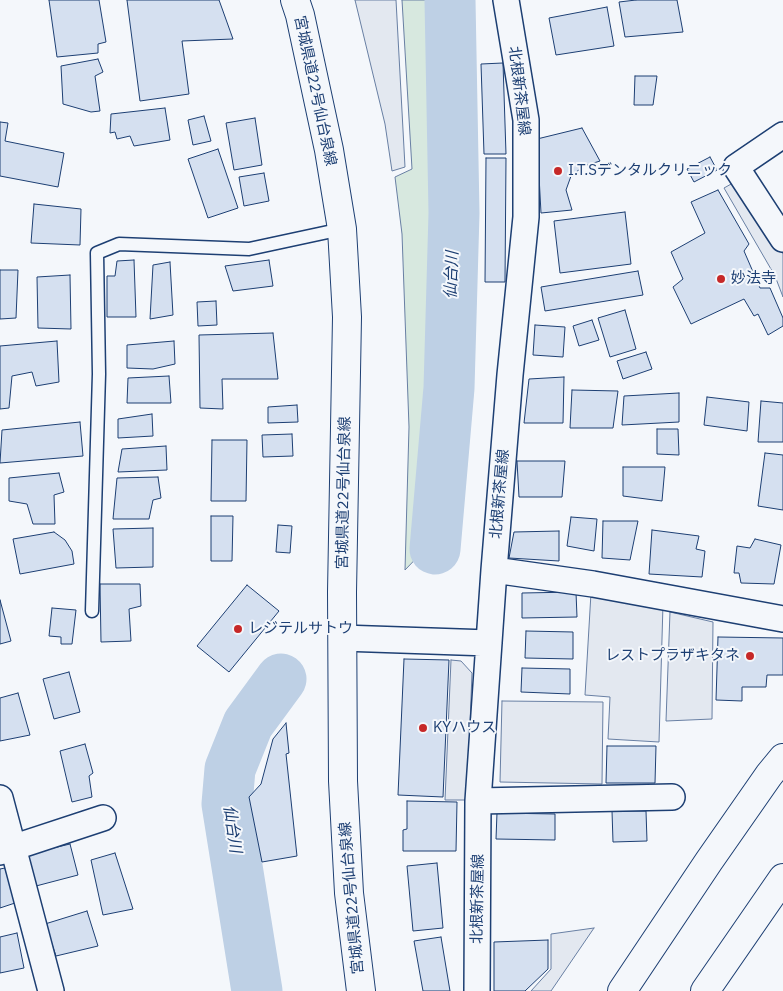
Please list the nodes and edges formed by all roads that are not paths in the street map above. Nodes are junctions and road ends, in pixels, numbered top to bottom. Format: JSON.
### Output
{"nodes":[{"id":1,"x":295,"y":0,"type":"edge"},
{"id":2,"x":506,"y":0,"type":"edge"},
{"id":3,"x":783,"y":135,"type":"edge"},
{"id":4,"x":342,"y":229,"type":"junction"},
{"id":5,"x":783,"y":239,"type":"edge"},
{"id":6,"x":494,"y":570,"type":"junction"},
{"id":7,"x":92,"y":611,"type":"dead end"},
{"id":8,"x":783,"y":619,"type":"edge"},
{"id":9,"x":342,"y":638,"type":"junction"},
{"id":10,"x":489,"y":643,"type":"junction"},
{"id":11,"x":783,"y":758,"type":"edge"},
{"id":12,"x":672,"y":797,"type":"dead end"},
{"id":13,"x":0,"y":798,"type":"edge"},
{"id":14,"x":478,"y":801,"type":"junction"},
{"id":15,"x":103,"y":818,"type":"dead end"},
{"id":16,"x":7,"y":850,"type":"edge"},
{"id":17,"x":783,"y":878,"type":"edge"},
{"id":18,"x":51,"y":991,"type":"edge"},
{"id":19,"x":361,"y":991,"type":"edge"},
{"id":20,"x":477,"y":991,"type":"edge"},
{"id":21,"x":622,"y":991,"type":"edge"},
{"id":22,"x":706,"y":991,"type":"edge"}],
"edges":[{"from":1,"to":4,"type":"main road","name":"宮城県道22号仙台泉線"},
{"from":2,"to":6,"type":"street","name":"北根新茶屋線"},
{"from":3,"to":5,"type":"street"},
{"from":4,"to":7,"type":"lane"},
{"from":4,"to":9,"type":"main road","name":"宮城県道22号仙台泉線"},
{"from":6,"to":8,"type":"street"},
{"from":6,"to":10,"type":"street","name":"北根新茶屋線"},
{"from":9,"to":10,"type":"street"},
{"from":9,"to":19,"type":"main road","name":"宮城県道22号仙台泉線"},
{"from":10,"to":14,"type":"street","name":"北根新茶屋線"},
{"from":11,"to":21,"type":"main road"},
{"from":12,"to":14,"type":"street"},
{"from":13,"to":16,"type":"street"},
{"from":14,"to":20,"type":"street","name":"北根新茶屋線"},
{"from":15,"to":16,"type":"street"},
{"from":16,"to":18,"type":"street"},
{"from":17,"to":22,"type":"main road"}]}
